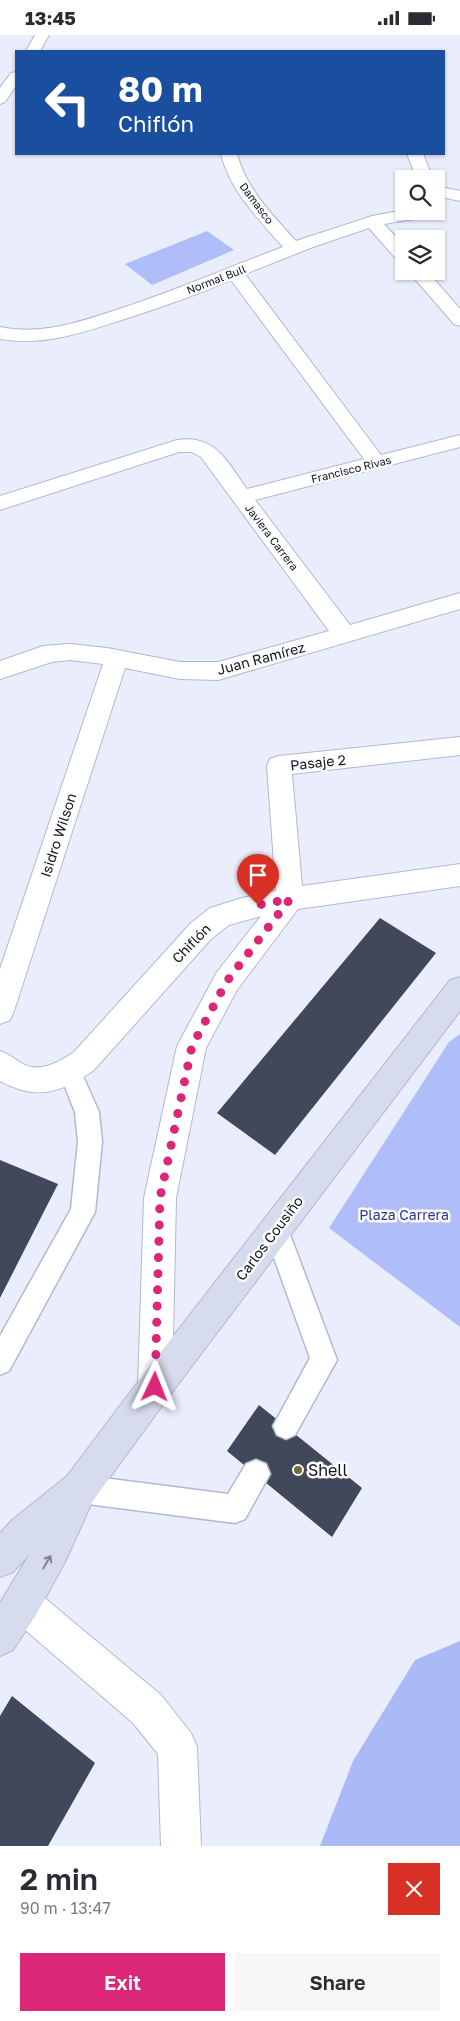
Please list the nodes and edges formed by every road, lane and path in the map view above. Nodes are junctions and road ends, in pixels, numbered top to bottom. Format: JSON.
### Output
{"nodes":[{"id":1,"x":42,"y":35,"type":"edge"},
{"id":2,"x":34,"y":50,"type":"edge"},
{"id":3,"x":15,"y":78,"type":"edge"},
{"id":4,"x":0,"y":99,"type":"edge"},
{"id":5,"x":229,"y":155,"type":"edge"},
{"id":6,"x":415,"y":155,"type":"edge"},
{"id":7,"x":421,"y":170,"type":"edge"},
{"id":8,"x":445,"y":193,"type":"edge"},
{"id":9,"x":460,"y":196,"type":"edge"},
{"id":10,"x":460,"y":210,"type":"edge"},
{"id":11,"x":445,"y":211,"type":"edge"},
{"id":12,"x":395,"y":217,"type":"edge"},
{"id":13,"x":372,"y":221,"type":"junction"},
{"id":14,"x":395,"y":247,"type":"edge"},
{"id":15,"x":293,"y":248,"type":"junction"},
{"id":16,"x":235,"y":273,"type":"junction"},
{"id":17,"x":424,"y":280,"type":"edge"},
{"id":18,"x":460,"y":320,"type":"edge"},
{"id":19,"x":0,"y":333,"type":"edge"},
{"id":20,"x":460,"y":441,"type":"edge"},
{"id":21,"x":377,"y":463,"type":"junction"},
{"id":22,"x":242,"y":497,"type":"junction"},
{"id":23,"x":0,"y":503,"type":"edge"},
{"id":24,"x":460,"y":601,"type":"edge"},
{"id":25,"x":344,"y":635,"type":"junction"},
{"id":26,"x":116,"y":659,"type":"junction"},
{"id":27,"x":0,"y":670,"type":"edge"},
{"id":28,"x":460,"y":746,"type":"edge"},
{"id":29,"x":460,"y":875,"type":"edge"},
{"id":30,"x":290,"y":899,"type":"junction"},
{"id":31,"x":460,"y":989,"type":"edge"},
{"id":32,"x":0,"y":1011,"type":"edge"},
{"id":33,"x":0,"y":1064,"type":"edge"},
{"id":34,"x":70,"y":1072,"type":"junction"},
{"id":35,"x":276,"y":1230,"type":"junction"},
{"id":36,"x":0,"y":1362,"type":"edge"},
{"id":37,"x":155,"y":1387,"type":"junction"},
{"id":38,"x":286,"y":1426,"type":"dead end"},
{"id":39,"x":256,"y":1475,"type":"dead end"},
{"id":40,"x":80,"y":1489,"type":"junction"},
{"id":41,"x":0,"y":1559,"type":"edge"},
{"id":42,"x":22,"y":1603,"type":"junction"},
{"id":43,"x":0,"y":1637,"type":"edge"},
{"id":44,"x":181,"y":1846,"type":"edge"}],
"edges":[{"from":1,"to":2,"type":"street"},
{"from":3,"to":4,"type":"street"},
{"from":5,"to":15,"type":"street","name":"Damasco"},
{"from":6,"to":7,"type":"street"},
{"from":8,"to":9,"type":"street"},
{"from":10,"to":11,"type":"street"},
{"from":12,"to":13,"type":"street","name":"Normal Bull"},
{"from":13,"to":14,"type":"street"},
{"from":13,"to":15,"type":"street","name":"Normal Bull"},
{"from":15,"to":16,"type":"street","name":"Normal Bull"},
{"from":16,"to":19,"type":"street","name":"Normal Bull"},
{"from":16,"to":21,"type":"street"},
{"from":17,"to":18,"type":"street"},
{"from":20,"to":21,"type":"street","name":"Francisco Rivas"},
{"from":21,"to":22,"type":"street","name":"Francisco Rivas"},
{"from":22,"to":23,"type":"street","name":"Javiera Carrera"},
{"from":22,"to":25,"type":"street","name":"Javiera Carrera"},
{"from":24,"to":25,"type":"street","name":"Juan Ramírez"},
{"from":25,"to":26,"type":"street","name":"Juan Ramírez"},
{"from":26,"to":27,"type":"street","name":"Juan Ramírez"},
{"from":26,"to":32,"type":"street","name":"Isidro Wilson"},
{"from":28,"to":30,"type":"street","name":"Pasaje 2"},
{"from":29,"to":30,"type":"street","name":"Chiflón"},
{"from":30,"to":34,"type":"street","name":"Chiflón"},
{"from":30,"to":37,"type":"street"},
{"from":31,"to":35,"type":"main road","name":"Carlos Cousiño"},
{"from":33,"to":34,"type":"street","name":"Chiflón"},
{"from":34,"to":36,"type":"lane"},
{"from":35,"to":37,"type":"main road","name":"Carlos Cousiño"},
{"from":35,"to":38,"type":"lane"},
{"from":37,"to":40,"type":"main road","name":"Carlos Cousiño"},
{"from":39,"to":40,"type":"lane"},
{"from":40,"to":41,"type":"main road","name":"Carlos Cousiño"},
{"from":42,"to":40,"type":"main road","name":"Carlos Cousiño","one_way":true},
{"from":42,"to":43,"type":"main road","name":"Carlos Cousiño"},
{"from":42,"to":44,"type":"street"}]}
